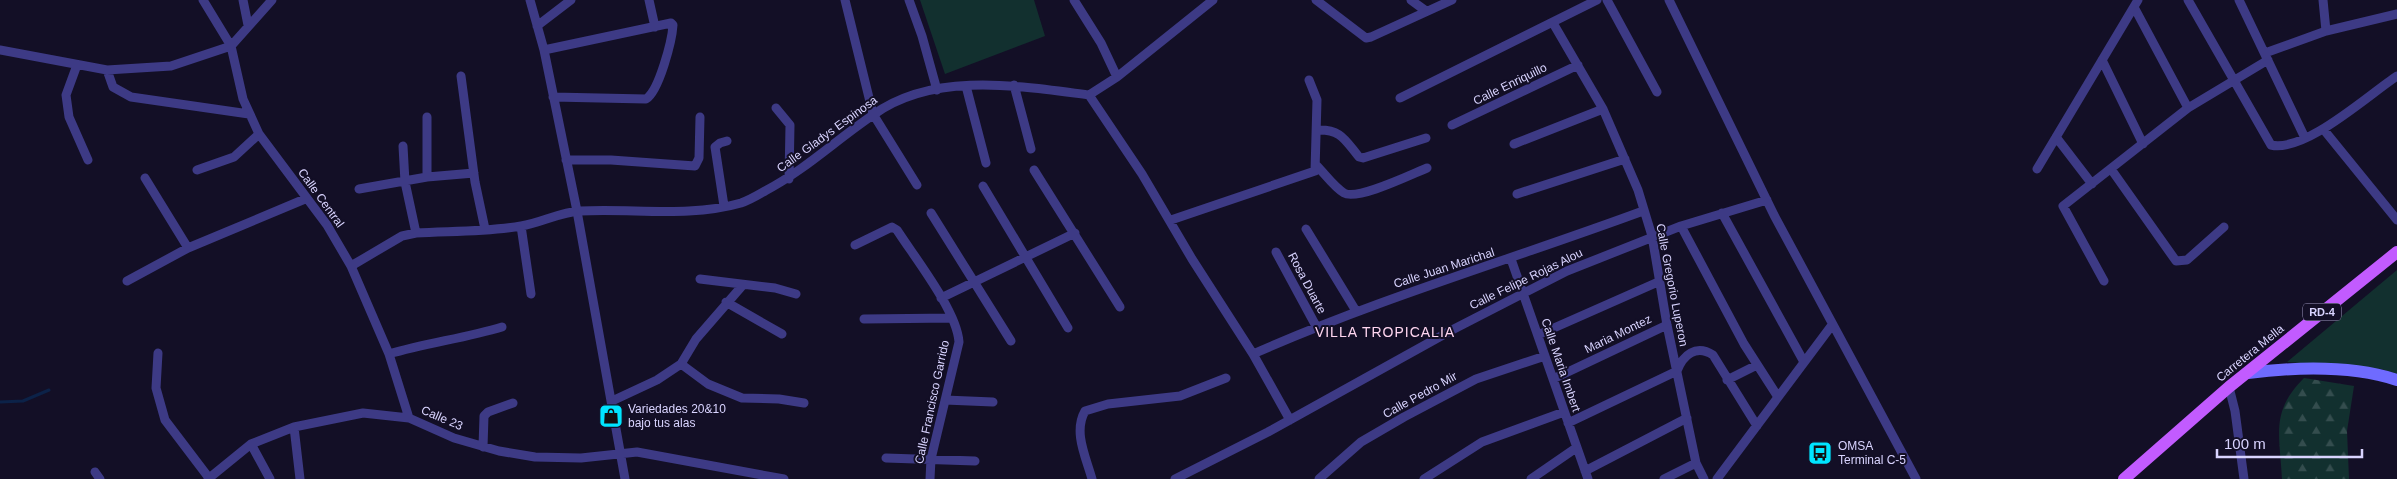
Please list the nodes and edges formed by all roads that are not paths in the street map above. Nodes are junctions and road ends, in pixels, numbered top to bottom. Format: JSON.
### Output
{"nodes":[{"id":1,"x":203,"y":0,"type":"edge"},
{"id":2,"x":243,"y":0,"type":"edge"},
{"id":3,"x":272,"y":0,"type":"edge"},
{"id":4,"x":530,"y":0,"type":"edge"},
{"id":5,"x":571,"y":0,"type":"edge"},
{"id":6,"x":649,"y":0,"type":"edge"},
{"id":7,"x":845,"y":0,"type":"edge"},
{"id":8,"x":909,"y":0,"type":"edge"},
{"id":9,"x":1074,"y":0,"type":"edge"},
{"id":10,"x":1212,"y":0,"type":"edge"},
{"id":11,"x":1316,"y":0,"type":"edge"},
{"id":12,"x":1411,"y":0,"type":"edge"},
{"id":13,"x":1452,"y":0,"type":"edge"},
{"id":14,"x":1597,"y":0,"type":"edge"},
{"id":15,"x":1607,"y":0,"type":"edge"},
{"id":16,"x":1669,"y":0,"type":"edge"},
{"id":17,"x":2188,"y":0,"type":"edge"},
{"id":18,"x":2239,"y":0,"type":"edge"},
{"id":19,"x":2322,"y":0,"type":"edge"},
{"id":20,"x":2136,"y":4,"type":"edge"},
{"id":21,"x":1426,"y":11,"type":"junction"},
{"id":22,"x":2397,"y":14,"type":"edge"},
{"id":23,"x":1553,"y":23,"type":"junction"},
{"id":24,"x":248,"y":25,"type":"junction"},
{"id":25,"x":537,"y":26,"type":"junction"},
{"id":26,"x":655,"y":27,"type":"junction"},
{"id":27,"x":2326,"y":31,"type":"junction"},
{"id":28,"x":231,"y":46,"type":"junction"},
{"id":29,"x":0,"y":50,"type":"edge"},
{"id":30,"x":544,"y":50,"type":"junction"},
{"id":31,"x":2267,"y":56,"type":"junction"},
{"id":32,"x":2102,"y":60,"type":"junction"},
{"id":33,"x":1578,"y":64,"type":"junction"},
{"id":34,"x":77,"y":65,"type":"junction"},
{"id":35,"x":106,"y":70,"type":"junction"},
{"id":36,"x":461,"y":76,"type":"dead end"},
{"id":37,"x":2397,"y":76,"type":"edge"},
{"id":38,"x":1117,"y":77,"type":"junction"},
{"id":39,"x":1309,"y":80,"type":"dead end"},
{"id":40,"x":2234,"y":81,"type":"junction"},
{"id":41,"x":966,"y":86,"type":"junction"},
{"id":42,"x":1014,"y":86,"type":"junction"},
{"id":43,"x":937,"y":90,"type":"junction"},
{"id":44,"x":1657,"y":92,"type":"dead end"},
{"id":45,"x":1089,"y":95,"type":"junction"},
{"id":46,"x":553,"y":97,"type":"junction"},
{"id":47,"x":1400,"y":98,"type":"dead end"},
{"id":48,"x":776,"y":108,"type":"dead end"},
{"id":49,"x":2188,"y":108,"type":"junction"},
{"id":50,"x":1603,"y":109,"type":"junction"},
{"id":51,"x":249,"y":114,"type":"junction"},
{"id":52,"x":873,"y":114,"type":"junction"},
{"id":53,"x":427,"y":117,"type":"dead end"},
{"id":54,"x":700,"y":117,"type":"dead end"},
{"id":55,"x":1452,"y":125,"type":"dead end"},
{"id":56,"x":1317,"y":130,"type":"junction"},
{"id":57,"x":2324,"y":130,"type":"junction"},
{"id":58,"x":259,"y":134,"type":"junction"},
{"id":59,"x":2056,"y":137,"type":"junction"},
{"id":60,"x":1426,"y":138,"type":"dead end"},
{"id":61,"x":2304,"y":138,"type":"junction"},
{"id":62,"x":727,"y":141,"type":"dead end"},
{"id":63,"x":1514,"y":144,"type":"dead end"},
{"id":64,"x":2143,"y":144,"type":"junction"},
{"id":65,"x":402,"y":146,"type":"dead end"},
{"id":66,"x":1031,"y":149,"type":"dead end"},
{"id":67,"x":1625,"y":159,"type":"junction"},
{"id":68,"x":88,"y":160,"type":"dead end"},
{"id":69,"x":566,"y":160,"type":"junction"},
{"id":70,"x":986,"y":163,"type":"dead end"},
{"id":71,"x":1316,"y":166,"type":"junction"},
{"id":72,"x":1428,"y":168,"type":"dead end"},
{"id":73,"x":2037,"y":169,"type":"dead end"},
{"id":74,"x":2111,"y":169,"type":"junction"},
{"id":75,"x":197,"y":170,"type":"dead end"},
{"id":76,"x":1034,"y":170,"type":"dead end"},
{"id":77,"x":474,"y":174,"type":"junction"},
{"id":78,"x":144,"y":178,"type":"dead end"},
{"id":79,"x":427,"y":178,"type":"junction"},
{"id":80,"x":789,"y":179,"type":"junction"},
{"id":81,"x":405,"y":182,"type":"junction"},
{"id":82,"x":2092,"y":184,"type":"junction"},
{"id":83,"x":917,"y":185,"type":"dead end"},
{"id":84,"x":983,"y":186,"type":"dead end"},
{"id":85,"x":359,"y":189,"type":"dead end"},
{"id":86,"x":1517,"y":194,"type":"dead end"},
{"id":87,"x":306,"y":199,"type":"junction"},
{"id":88,"x":1767,"y":200,"type":"junction"},
{"id":89,"x":724,"y":206,"type":"junction"},
{"id":90,"x":578,"y":211,"type":"junction"},
{"id":91,"x":1643,"y":211,"type":"junction"},
{"id":92,"x":931,"y":213,"type":"dead end"},
{"id":93,"x":1722,"y":213,"type":"junction"},
{"id":94,"x":1171,"y":220,"type":"junction"},
{"id":95,"x":2397,"y":220,"type":"edge"},
{"id":96,"x":522,"y":226,"type":"junction"},
{"id":97,"x":1681,"y":226,"type":"junction"},
{"id":98,"x":2224,"y":227,"type":"dead end"},
{"id":99,"x":485,"y":229,"type":"junction"},
{"id":100,"x":1306,"y":229,"type":"dead end"},
{"id":101,"x":416,"y":232,"type":"junction"},
{"id":102,"x":1075,"y":233,"type":"junction"},
{"id":103,"x":1652,"y":236,"type":"junction"},
{"id":104,"x":855,"y":245,"type":"dead end"},
{"id":105,"x":188,"y":248,"type":"junction"},
{"id":106,"x":1276,"y":252,"type":"dead end"},
{"id":107,"x":2397,"y":252,"type":"edge"},
{"id":108,"x":1026,"y":257,"type":"junction"},
{"id":109,"x":1512,"y":259,"type":"junction"},
{"id":110,"x":351,"y":266,"type":"junction"},
{"id":111,"x":700,"y":280,"type":"dead end"},
{"id":112,"x":2104,"y":280,"type":"dead end"},
{"id":113,"x":128,"y":281,"type":"dead end"},
{"id":114,"x":975,"y":282,"type":"junction"},
{"id":115,"x":1658,"y":282,"type":"junction"},
{"id":116,"x":742,"y":286,"type":"junction"},
{"id":117,"x":1523,"y":292,"type":"junction"},
{"id":118,"x":531,"y":294,"type":"dead end"},
{"id":119,"x":796,"y":294,"type":"dead end"},
{"id":120,"x":941,"y":298,"type":"junction"},
{"id":121,"x":726,"y":302,"type":"junction"},
{"id":122,"x":1120,"y":308,"type":"dead end"},
{"id":123,"x":1356,"y":311,"type":"junction"},
{"id":124,"x":952,"y":318,"type":"junction"},
{"id":125,"x":864,"y":319,"type":"dead end"},
{"id":126,"x":1667,"y":325,"type":"junction"},
{"id":127,"x":1832,"y":325,"type":"junction"},
{"id":128,"x":1316,"y":326,"type":"junction"},
{"id":129,"x":502,"y":327,"type":"dead end"},
{"id":130,"x":1068,"y":328,"type":"dead end"},
{"id":131,"x":782,"y":334,"type":"dead end"},
{"id":132,"x":1538,"y":335,"type":"junction"},
{"id":133,"x":1011,"y":341,"type":"dead end"},
{"id":134,"x":158,"y":353,"type":"dead end"},
{"id":135,"x":389,"y":354,"type":"junction"},
{"id":136,"x":1254,"y":354,"type":"junction"},
{"id":137,"x":1545,"y":356,"type":"junction"},
{"id":138,"x":1804,"y":362,"type":"junction"},
{"id":139,"x":680,"y":364,"type":"junction"},
{"id":140,"x":1757,"y":365,"type":"junction"},
{"id":141,"x":1677,"y":372,"type":"junction"},
{"id":142,"x":2248,"y":373,"type":"junction"},
{"id":143,"x":1226,"y":378,"type":"dead end"},
{"id":144,"x":1553,"y":379,"type":"junction"},
{"id":145,"x":1728,"y":380,"type":"junction"},
{"id":146,"x":2397,"y":380,"type":"edge"},
{"id":147,"x":2229,"y":388,"type":"junction"},
{"id":148,"x":1778,"y":397,"type":"junction"},
{"id":149,"x":945,"y":400,"type":"junction"},
{"id":150,"x":612,"y":401,"type":"junction"},
{"id":151,"x":993,"y":402,"type":"dead end"},
{"id":152,"x":513,"y":403,"type":"dead end"},
{"id":153,"x":804,"y":404,"type":"dead end"},
{"id":154,"x":1564,"y":412,"type":"junction"},
{"id":155,"x":409,"y":418,"type":"junction"},
{"id":156,"x":1686,"y":418,"type":"junction"},
{"id":157,"x":1290,"y":420,"type":"junction"},
{"id":158,"x":1568,"y":423,"type":"junction"},
{"id":159,"x":1757,"y":426,"type":"junction"},
{"id":160,"x":294,"y":428,"type":"junction"},
{"id":161,"x":251,"y":444,"type":"junction"},
{"id":162,"x":483,"y":446,"type":"junction"},
{"id":163,"x":1576,"y":448,"type":"junction"},
{"id":164,"x":622,"y":454,"type":"junction"},
{"id":165,"x":886,"y":458,"type":"dead end"},
{"id":166,"x":931,"y":460,"type":"junction"},
{"id":167,"x":975,"y":461,"type":"dead end"},
{"id":168,"x":1696,"y":463,"type":"junction"},
{"id":169,"x":1586,"y":475,"type":"edge"},
{"id":170,"x":2127,"y":478,"type":"edge"},
{"id":171,"x":208,"y":479,"type":"edge"},
{"id":172,"x":270,"y":479,"type":"edge"},
{"id":173,"x":300,"y":479,"type":"edge"},
{"id":174,"x":625,"y":479,"type":"edge"},
{"id":175,"x":784,"y":479,"type":"edge"},
{"id":176,"x":930,"y":479,"type":"edge"},
{"id":177,"x":1092,"y":479,"type":"edge"},
{"id":178,"x":1175,"y":479,"type":"edge"},
{"id":179,"x":1319,"y":479,"type":"edge"},
{"id":180,"x":1424,"y":479,"type":"edge"},
{"id":181,"x":1531,"y":479,"type":"edge"},
{"id":182,"x":1664,"y":479,"type":"edge"},
{"id":183,"x":1704,"y":479,"type":"edge"},
{"id":184,"x":1717,"y":479,"type":"edge"},
{"id":185,"x":1916,"y":479,"type":"edge"},
{"id":186,"x":2244,"y":479,"type":"edge"}],
"edges":[{"from":1,"to":28,"type":"street","name":"Calle Central"},
{"from":2,"to":24,"type":"street"},
{"from":3,"to":24,"type":"street"},
{"from":4,"to":25,"type":"street"},
{"from":5,"to":25,"type":"street"},
{"from":6,"to":26,"type":"street"},
{"from":7,"to":52,"type":"street"},
{"from":8,"to":43,"type":"street"},
{"from":9,"to":38,"type":"street"},
{"from":10,"to":38,"type":"street"},
{"from":11,"to":21,"type":"street"},
{"from":12,"to":21,"type":"street"},
{"from":13,"to":21,"type":"street"},
{"from":14,"to":23,"type":"street"},
{"from":15,"to":44,"type":"street"},
{"from":16,"to":88,"type":"street"},
{"from":17,"to":40,"type":"street"},
{"from":18,"to":31,"type":"street"},
{"from":19,"to":27,"type":"street"},
{"from":20,"to":32,"type":"street"},
{"from":20,"to":49,"type":"street"},
{"from":22,"to":27,"type":"street"},
{"from":23,"to":33,"type":"street","name":"Calle Gregorio Luperon"},
{"from":23,"to":47,"type":"street"},
{"from":24,"to":28,"type":"street"},
{"from":25,"to":30,"type":"street"},
{"from":26,"to":30,"type":"street"},
{"from":26,"to":46,"type":"street"},
{"from":27,"to":31,"type":"street"},
{"from":28,"to":35,"type":"street"},
{"from":28,"to":51,"type":"street","name":"Calle Central"},
{"from":29,"to":34,"type":"street"},
{"from":30,"to":46,"type":"street"},
{"from":31,"to":40,"type":"street"},
{"from":31,"to":61,"type":"street"},
{"from":32,"to":59,"type":"street"},
{"from":32,"to":64,"type":"street"},
{"from":33,"to":50,"type":"street","name":"Calle Gregorio Luperon"},
{"from":33,"to":55,"type":"street","name":"Calle Enriquillo"},
{"from":34,"to":35,"type":"street"},
{"from":34,"to":68,"type":"street"},
{"from":35,"to":51,"type":"street"},
{"from":36,"to":77,"type":"street"},
{"from":37,"to":57,"type":"street"},
{"from":38,"to":45,"type":"street"},
{"from":39,"to":56,"type":"street"},
{"from":40,"to":49,"type":"street"},
{"from":40,"to":61,"type":"street"},
{"from":41,"to":42,"type":"street","name":"Calle Gladys Espinosa"},
{"from":41,"to":43,"type":"street","name":"Calle Gladys Espinosa"},
{"from":41,"to":70,"type":"street"},
{"from":42,"to":45,"type":"street","name":"Calle Gladys Espinosa"},
{"from":42,"to":66,"type":"street"},
{"from":43,"to":52,"type":"street","name":"Calle Gladys Espinosa"},
{"from":45,"to":94,"type":"street"},
{"from":46,"to":69,"type":"street"},
{"from":48,"to":80,"type":"street"},
{"from":49,"to":64,"type":"street"},
{"from":50,"to":63,"type":"street"},
{"from":50,"to":67,"type":"street","name":"Calle Gregorio Luperon"},
{"from":51,"to":58,"type":"street","name":"Calle Central"},
{"from":52,"to":80,"type":"street","name":"Calle Gladys Espinosa"},
{"from":52,"to":83,"type":"street"},
{"from":53,"to":79,"type":"street"},
{"from":54,"to":69,"type":"street"},
{"from":56,"to":60,"type":"street"},
{"from":56,"to":71,"type":"street"},
{"from":57,"to":61,"type":"street"},
{"from":57,"to":95,"type":"street"},
{"from":58,"to":75,"type":"street"},
{"from":58,"to":87,"type":"street","name":"Calle Central"},
{"from":59,"to":73,"type":"street"},
{"from":59,"to":82,"type":"street"},
{"from":62,"to":89,"type":"street"},
{"from":64,"to":74,"type":"street"},
{"from":65,"to":81,"type":"street"},
{"from":67,"to":86,"type":"street"},
{"from":67,"to":91,"type":"street","name":"Calle Gregorio Luperon"},
{"from":69,"to":90,"type":"street"},
{"from":71,"to":72,"type":"street"},
{"from":71,"to":94,"type":"street"},
{"from":74,"to":82,"type":"street"},
{"from":74,"to":98,"type":"street"},
{"from":76,"to":102,"type":"street"},
{"from":77,"to":79,"type":"street"},
{"from":77,"to":99,"type":"street"},
{"from":78,"to":105,"type":"street"},
{"from":79,"to":81,"type":"street"},
{"from":80,"to":89,"type":"street","name":"Calle Gladys Espinosa"},
{"from":81,"to":85,"type":"street"},
{"from":81,"to":101,"type":"street"},
{"from":82,"to":112,"type":"street"},
{"from":84,"to":108,"type":"street"},
{"from":87,"to":105,"type":"street"},
{"from":87,"to":110,"type":"street","name":"Calle Central"},
{"from":88,"to":93,"type":"street","name":"Calle Felipe Rojas Alou"},
{"from":88,"to":127,"type":"street"},
{"from":89,"to":90,"type":"street","name":"Calle Gladys Espinosa"},
{"from":90,"to":96,"type":"street","name":"Calle Gladys Espinosa"},
{"from":90,"to":150,"type":"street"},
{"from":91,"to":103,"type":"street","name":"Calle Gregorio Luperon"},
{"from":91,"to":109,"type":"street","name":"Calle Juan Marichal"},
{"from":92,"to":114,"type":"street"},
{"from":93,"to":97,"type":"street","name":"Calle Felipe Rojas Alou"},
{"from":93,"to":138,"type":"street"},
{"from":94,"to":136,"type":"street"},
{"from":96,"to":99,"type":"street","name":"Calle Gladys Espinosa"},
{"from":96,"to":118,"type":"street"},
{"from":97,"to":103,"type":"street","name":"Calle Felipe Rojas Alou"},
{"from":97,"to":140,"type":"street"},
{"from":99,"to":101,"type":"street","name":"Calle Gladys Espinosa"},
{"from":100,"to":123,"type":"street"},
{"from":101,"to":110,"type":"street","name":"Calle Gladys Espinosa"},
{"from":102,"to":108,"type":"street"},
{"from":102,"to":122,"type":"street"},
{"from":103,"to":115,"type":"street","name":"Calle Gregorio Luperon"},
{"from":103,"to":117,"type":"street","name":"Calle Felipe Rojas Alou"},
{"from":104,"to":120,"type":"street","name":"Calle Francisco Garrido"},
{"from":105,"to":113,"type":"street"},
{"from":106,"to":128,"type":"street","name":"Rosa Duarte"},
{"from":107,"to":142,"type":"main road","name":"Carretera Mella","number":"RD-4"},
{"from":108,"to":114,"type":"street"},
{"from":108,"to":130,"type":"street"},
{"from":109,"to":117,"type":"street","name":"Calle Maria Imbert"},
{"from":109,"to":123,"type":"street","name":"Calle Juan Marichal"},
{"from":110,"to":135,"type":"street","name":"Calle Central"},
{"from":111,"to":116,"type":"street"},
{"from":114,"to":120,"type":"street"},
{"from":114,"to":133,"type":"street"},
{"from":115,"to":126,"type":"street","name":"Calle Gregorio Luperon"},
{"from":115,"to":132,"type":"street"},
{"from":116,"to":119,"type":"street"},
{"from":116,"to":121,"type":"street"},
{"from":117,"to":132,"type":"street","name":"Calle Maria Imbert"},
{"from":117,"to":157,"type":"street","name":"Calle Felipe Rojas Alou"},
{"from":120,"to":124,"type":"street","name":"Calle Francisco Garrido"},
{"from":121,"to":131,"type":"street"},
{"from":121,"to":139,"type":"street"},
{"from":123,"to":128,"type":"street","name":"Calle Juan Marichal"},
{"from":124,"to":125,"type":"street"},
{"from":124,"to":149,"type":"street","name":"Calle Francisco Garrido"},
{"from":126,"to":141,"type":"street","name":"Calle Gregorio Luperon"},
{"from":126,"to":144,"type":"street","name":"Maria Montez"},
{"from":127,"to":138,"type":"street"},
{"from":127,"to":185,"type":"street"},
{"from":128,"to":136,"type":"street","name":"Calle Juan Marichal"},
{"from":129,"to":135,"type":"street"},
{"from":132,"to":137,"type":"street","name":"Calle Maria Imbert"},
{"from":134,"to":171,"type":"street"},
{"from":135,"to":155,"type":"street","name":"Calle Central"},
{"from":136,"to":157,"type":"street"},
{"from":137,"to":144,"type":"street","name":"Calle Maria Imbert"},
{"from":137,"to":179,"type":"street","name":"Calle Pedro Mir"},
{"from":138,"to":148,"type":"street"},
{"from":139,"to":150,"type":"street"},
{"from":139,"to":153,"type":"street"},
{"from":140,"to":145,"type":"street"},
{"from":140,"to":148,"type":"street"},
{"from":141,"to":145,"type":"street"},
{"from":141,"to":156,"type":"street","name":"Calle Gregorio Luperon"},
{"from":141,"to":158,"type":"street"},
{"from":142,"to":146,"type":"main road"},
{"from":142,"to":147,"type":"main road","name":"Carretera Mella","number":"RD-4"},
{"from":143,"to":177,"type":"street"},
{"from":144,"to":154,"type":"street","name":"Calle Maria Imbert"},
{"from":145,"to":159,"type":"street"},
{"from":147,"to":170,"type":"main road","name":"Carretera Mella","number":"RD-4"},
{"from":147,"to":186,"type":"street"},
{"from":148,"to":159,"type":"street"},
{"from":149,"to":151,"type":"street"},
{"from":149,"to":166,"type":"street","name":"Calle Francisco Garrido"},
{"from":150,"to":164,"type":"street"},
{"from":152,"to":162,"type":"street"},
{"from":154,"to":158,"type":"street","name":"Calle Maria Imbert"},
{"from":154,"to":180,"type":"street"},
{"from":155,"to":160,"type":"street","name":"Calle 23"},
{"from":155,"to":162,"type":"street","name":"Calle 23"},
{"from":156,"to":168,"type":"street","name":"Calle Gregorio Luperon"},
{"from":156,"to":169,"type":"street"},
{"from":157,"to":178,"type":"street","name":"Calle Felipe Rojas Alou"},
{"from":158,"to":163,"type":"street","name":"Calle Maria Imbert"},
{"from":159,"to":184,"type":"street"},
{"from":160,"to":161,"type":"street","name":"Calle 23"},
{"from":160,"to":173,"type":"street"},
{"from":161,"to":171,"type":"street","name":"Calle 23"},
{"from":161,"to":172,"type":"street"},
{"from":162,"to":164,"type":"street","name":"Calle 23"},
{"from":163,"to":169,"type":"street","name":"Calle Maria Imbert"},
{"from":163,"to":181,"type":"street"},
{"from":164,"to":174,"type":"street"},
{"from":164,"to":175,"type":"street","name":"Calle 23"},
{"from":165,"to":166,"type":"street"},
{"from":166,"to":167,"type":"street"},
{"from":166,"to":176,"type":"street","name":"Calle Francisco Garrido"},
{"from":168,"to":182,"type":"street"},
{"from":168,"to":183,"type":"street","name":"Calle Gregorio Luperon"}]}
